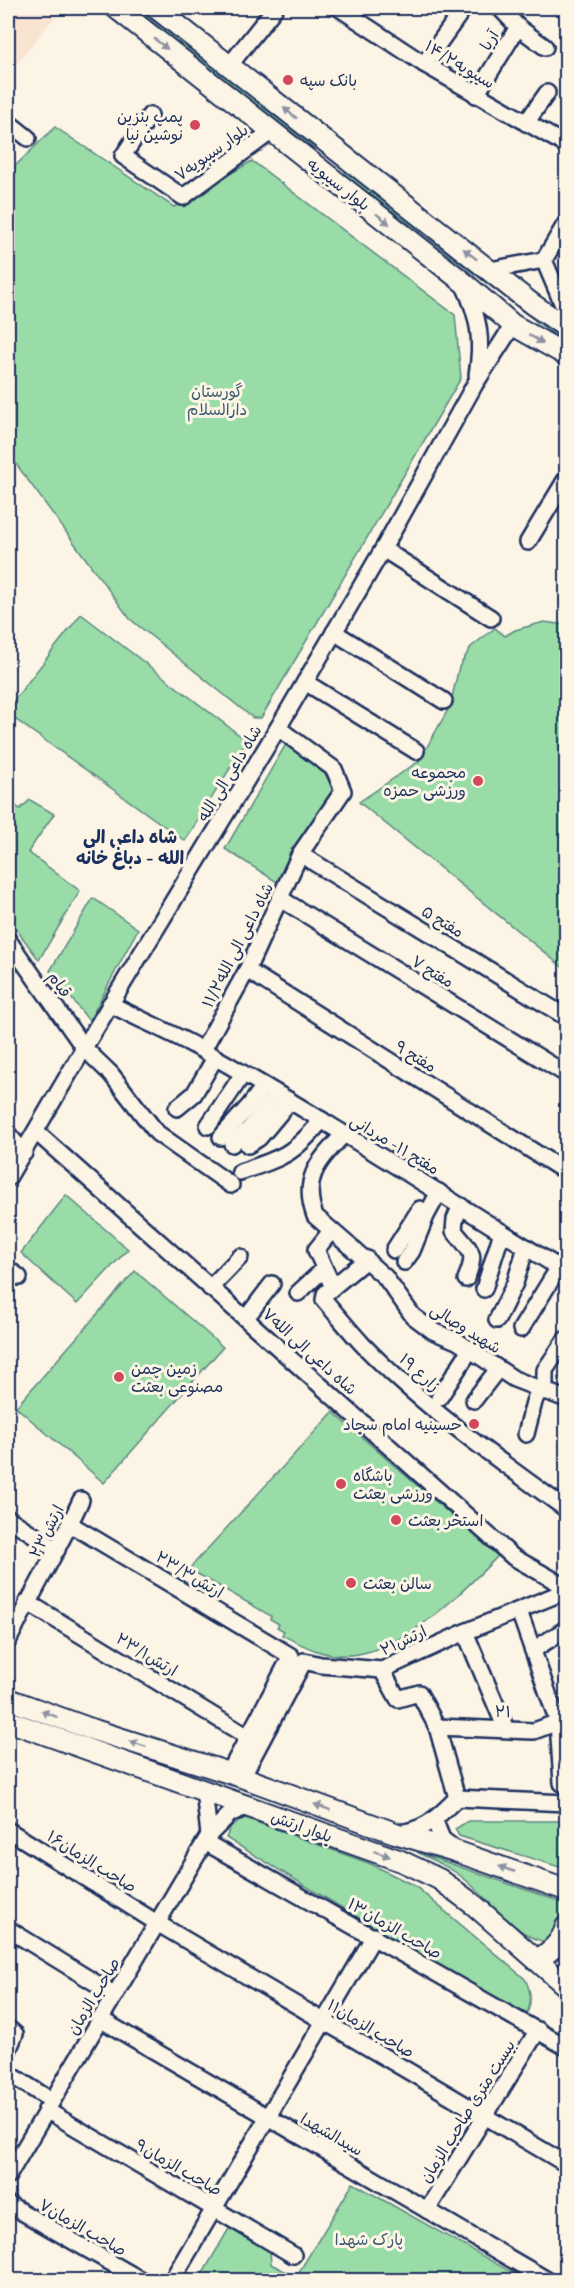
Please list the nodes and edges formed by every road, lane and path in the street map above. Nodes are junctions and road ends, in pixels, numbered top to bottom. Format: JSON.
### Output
{"nodes":[{"id":1,"x":116,"y":8,"type":"edge"},
{"id":2,"x":156,"y":8,"type":"edge"},
{"id":3,"x":275,"y":8,"type":"edge"},
{"id":4,"x":339,"y":8,"type":"edge"},
{"id":5,"x":464,"y":8,"type":"edge"},
{"id":6,"x":500,"y":8,"type":"edge"},
{"id":7,"x":518,"y":27,"type":"junction"},
{"id":8,"x":545,"y":47,"type":"dead end"},
{"id":9,"x":424,"y":64,"type":"junction"},
{"id":10,"x":229,"y":66,"type":"junction"},
{"id":11,"x":547,"y":93,"type":"dead end"},
{"id":12,"x":476,"y":95,"type":"junction"},
{"id":13,"x":150,"y":115,"type":"dead end"},
{"id":14,"x":8,"y":122,"type":"edge"},
{"id":15,"x":526,"y":123,"type":"junction"},
{"id":16,"x":272,"y":131,"type":"junction"},
{"id":17,"x":28,"y":138,"type":"dead end"},
{"id":18,"x":567,"y":145,"type":"edge"},
{"id":19,"x":336,"y":149,"type":"junction"},
{"id":20,"x":320,"y":170,"type":"junction"},
{"id":21,"x":567,"y":223,"type":"edge"},
{"id":22,"x":544,"y":260,"type":"junction"},
{"id":23,"x":490,"y":270,"type":"junction"},
{"id":24,"x":463,"y":282,"type":"junction"},
{"id":25,"x":567,"y":312,"type":"edge"},
{"id":26,"x":513,"y":325,"type":"junction"},
{"id":27,"x":567,"y":327,"type":"edge"},
{"id":28,"x":567,"y":355,"type":"edge"},
{"id":29,"x":475,"y":384,"type":"junction"},
{"id":30,"x":567,"y":479,"type":"edge"},
{"id":31,"x":528,"y":542,"type":"dead end"},
{"id":32,"x":383,"y":549,"type":"junction"},
{"id":33,"x":491,"y":618,"type":"dead end"},
{"id":34,"x":334,"y":632,"type":"junction"},
{"id":35,"x":305,"y":682,"type":"junction"},
{"id":36,"x":444,"y":702,"type":"dead end"},
{"id":37,"x":278,"y":728,"type":"junction"},
{"id":38,"x":416,"y":751,"type":"dead end"},
{"id":39,"x":300,"y":854,"type":"junction"},
{"id":40,"x":281,"y":899,"type":"junction"},
{"id":41,"x":8,"y":940,"type":"edge"},
{"id":42,"x":247,"y":970,"type":"junction"},
{"id":43,"x":110,"y":1004,"type":"junction"},
{"id":44,"x":567,"y":1017,"type":"edge"},
{"id":45,"x":84,"y":1048,"type":"junction"},
{"id":46,"x":209,"y":1054,"type":"junction"},
{"id":47,"x":243,"y":1074,"type":"junction"},
{"id":48,"x":567,"y":1074,"type":"edge"},
{"id":49,"x":277,"y":1094,"type":"junction"},
{"id":50,"x":177,"y":1108,"type":"dead end"},
{"id":51,"x":322,"y":1120,"type":"junction"},
{"id":52,"x":208,"y":1126,"type":"dead end"},
{"id":53,"x":36,"y":1132,"type":"junction"},
{"id":54,"x":8,"y":1134,"type":"edge"},
{"id":55,"x":343,"y":1135,"type":"junction"},
{"id":56,"x":226,"y":1141,"type":"dead end"},
{"id":57,"x":248,"y":1145,"type":"dead end"},
{"id":58,"x":24,"y":1152,"type":"junction"},
{"id":59,"x":240,"y":1172,"type":"dead end"},
{"id":60,"x":567,"y":1172,"type":"edge"},
{"id":61,"x":8,"y":1178,"type":"edge"},
{"id":62,"x":231,"y":1185,"type":"dead end"},
{"id":63,"x":435,"y":1190,"type":"junction"},
{"id":64,"x":461,"y":1206,"type":"junction"},
{"id":65,"x":331,"y":1231,"type":"junction"},
{"id":66,"x":502,"y":1232,"type":"junction"},
{"id":67,"x":526,"y":1247,"type":"junction"},
{"id":68,"x":399,"y":1256,"type":"dead end"},
{"id":69,"x":240,"y":1257,"type":"dead end"},
{"id":70,"x":367,"y":1259,"type":"junction"},
{"id":71,"x":563,"y":1266,"type":"edge"},
{"id":72,"x":324,"y":1269,"type":"junction"},
{"id":73,"x":466,"y":1280,"type":"dead end"},
{"id":74,"x":272,"y":1284,"type":"dead end"},
{"id":75,"x":333,"y":1287,"type":"junction"},
{"id":76,"x":210,"y":1288,"type":"junction"},
{"id":77,"x":484,"y":1289,"type":"dead end"},
{"id":78,"x":298,"y":1293,"type":"dead end"},
{"id":79,"x":246,"y":1318,"type":"junction"},
{"id":80,"x":497,"y":1320,"type":"dead end"},
{"id":81,"x":521,"y":1329,"type":"dead end"},
{"id":82,"x":567,"y":1339,"type":"edge"},
{"id":83,"x":470,"y":1350,"type":"junction"},
{"id":84,"x":498,"y":1369,"type":"junction"},
{"id":85,"x":542,"y":1391,"type":"junction"},
{"id":86,"x":439,"y":1398,"type":"dead end"},
{"id":87,"x":567,"y":1399,"type":"edge"},
{"id":88,"x":474,"y":1400,"type":"dead end"},
{"id":89,"x":526,"y":1434,"type":"dead end"},
{"id":90,"x":81,"y":1500,"type":"dead end"},
{"id":91,"x":567,"y":1509,"type":"edge"},
{"id":92,"x":8,"y":1518,"type":"edge"},
{"id":93,"x":70,"y":1524,"type":"junction"},
{"id":94,"x":57,"y":1550,"type":"junction"},
{"id":95,"x":567,"y":1589,"type":"edge"},
{"id":96,"x":27,"y":1602,"type":"junction"},
{"id":97,"x":519,"y":1611,"type":"junction"},
{"id":98,"x":11,"y":1624,"type":"edge"},
{"id":99,"x":567,"y":1629,"type":"edge"},
{"id":100,"x":465,"y":1632,"type":"junction"},
{"id":101,"x":8,"y":1641,"type":"edge"},
{"id":102,"x":532,"y":1650,"type":"junction"},
{"id":103,"x":382,"y":1670,"type":"junction"},
{"id":104,"x":8,"y":1699,"type":"edge"},
{"id":105,"x":562,"y":1720,"type":"edge"},
{"id":106,"x":8,"y":1721,"type":"edge"},
{"id":107,"x":437,"y":1727,"type":"junction"},
{"id":108,"x":506,"y":1729,"type":"junction"},
{"id":109,"x":248,"y":1737,"type":"junction"},
{"id":110,"x":235,"y":1775,"type":"junction"},
{"id":111,"x":562,"y":1783,"type":"dead end"},
{"id":112,"x":204,"y":1790,"type":"junction"},
{"id":113,"x":457,"y":1798,"type":"junction"},
{"id":114,"x":567,"y":1803,"type":"edge"},
{"id":115,"x":248,"y":1806,"type":"junction"},
{"id":116,"x":434,"y":1819,"type":"junction"},
{"id":117,"x":8,"y":1830,"type":"edge"},
{"id":118,"x":395,"y":1833,"type":"junction"},
{"id":119,"x":207,"y":1838,"type":"junction"},
{"id":120,"x":458,"y":1852,"type":"junction"},
{"id":121,"x":565,"y":1893,"type":"edge"},
{"id":122,"x":157,"y":1923,"type":"junction"},
{"id":123,"x":567,"y":1927,"type":"edge"},
{"id":124,"x":8,"y":1929,"type":"edge"},
{"id":125,"x":374,"y":1936,"type":"junction"},
{"id":126,"x":537,"y":1960,"type":"junction"},
{"id":127,"x":567,"y":1986,"type":"edge"},
{"id":128,"x":115,"y":1995,"type":"junction"},
{"id":129,"x":100,"y":2019,"type":"junction"},
{"id":130,"x":324,"y":2021,"type":"junction"},
{"id":131,"x":538,"y":2030,"type":"junction"},
{"id":132,"x":11,"y":2031,"type":"edge"},
{"id":133,"x":567,"y":2047,"type":"edge"},
{"id":134,"x":8,"y":2051,"type":"edge"},
{"id":135,"x":8,"y":2073,"type":"edge"},
{"id":136,"x":49,"y":2106,"type":"junction"},
{"id":137,"x":485,"y":2116,"type":"junction"},
{"id":138,"x":268,"y":2117,"type":"junction"},
{"id":139,"x":567,"y":2164,"type":"edge"},
{"id":140,"x":8,"y":2176,"type":"edge"},
{"id":141,"x":8,"y":2204,"type":"edge"},
{"id":142,"x":214,"y":2208,"type":"junction"},
{"id":143,"x":427,"y":2210,"type":"junction"},
{"id":144,"x":293,"y":2255,"type":"dead end"},
{"id":145,"x":141,"y":2280,"type":"edge"},
{"id":146,"x":172,"y":2280,"type":"edge"},
{"id":147,"x":547,"y":2280,"type":"edge"}],
"edges":[{"from":1,"to":16,"type":"main road","name":"بلوار سیبویه","one_way":true},
{"from":2,"to":10,"type":"main road","name":"بلوار سیبویه"},
{"from":3,"to":10,"type":"street"},
{"from":4,"to":9,"type":"street","name":"سیبویه۱۴/۲"},
{"from":5,"to":9,"type":"street"},
{"from":6,"to":7,"type":"street","name":"آریا"},
{"from":7,"to":8,"type":"street"},
{"from":7,"to":12,"type":"street","name":"آریا"},
{"from":9,"to":12,"type":"street","name":"سیبویه۱۴/۲"},
{"from":19,"to":10,"type":"main road","name":"بلوار سیبویه","one_way":true},
{"from":11,"to":15,"type":"street"},
{"from":12,"to":15,"type":"street","name":"سیبویه۱۴/۲"},
{"from":13,"to":16,"type":"street","name":"بلوار سیبویه۷"},
{"from":14,"to":17,"type":"street"},
{"from":15,"to":18,"type":"street","name":"سیبویه۱۴/۲"},
{"from":16,"to":20,"type":"main road","name":"بلوار سیبویه"},
{"from":19,"to":20,"type":"main road"},
{"from":23,"to":19,"type":"main road","name":"بلوار سیبویه","one_way":true},
{"from":20,"to":24,"type":"main road","name":"بلوار سیبویه","one_way":true},
{"from":21,"to":22,"type":"street"},
{"from":22,"to":23,"type":"street"},
{"from":22,"to":25,"type":"street"},
{"from":23,"to":27,"type":"main road","name":"بلوار سیبویه"},
{"from":24,"to":26,"type":"main road","name":"بلوار سیبویه"},
{"from":24,"to":29,"type":"street"},
{"from":26,"to":28,"type":"main road","name":"بلوار سیبویه","one_way":true},
{"from":26,"to":29,"type":"street","name":"شاه داعی الی الله"},
{"from":29,"to":32,"type":"street","name":"شاه داعی الی الله"},
{"from":30,"to":31,"type":"street"},
{"from":32,"to":33,"type":"street"},
{"from":32,"to":34,"type":"street","name":"شاه داعی الی الله"},
{"from":34,"to":35,"type":"street","name":"شاه داعی الی الله"},
{"from":34,"to":36,"type":"street"},
{"from":35,"to":37,"type":"street","name":"شاه داعی الی الله"},
{"from":35,"to":38,"type":"street"},
{"from":37,"to":39,"type":"street","name":"۱۱/۲شاه داعی الی الله"},
{"from":37,"to":43,"type":"street","name":"شاه داعی الی الله"},
{"from":39,"to":40,"type":"street","name":"۱۱/۲شاه داعی الی الله"},
{"from":39,"to":44,"type":"street","name":"مفتح ۵"},
{"from":40,"to":42,"type":"street","name":"۱۱/۲شاه داعی الی الله"},
{"from":40,"to":48,"type":"street","name":"مفتح ۷"},
{"from":41,"to":45,"type":"street","name":"قیام"},
{"from":42,"to":46,"type":"street","name":"۱۱/۲شاه داعی الی الله"},
{"from":42,"to":60,"type":"street","name":"مفتح ۹"},
{"from":43,"to":45,"type":"street","name":"شاه داعی الی الله"},
{"from":43,"to":46,"type":"street","name":"مفتح ۱۱- مردانی"},
{"from":45,"to":53,"type":"street","name":"شاه داعی الی الله"},
{"from":45,"to":62,"type":"street","name":"قیام"},
{"from":46,"to":47,"type":"street","name":"مفتح ۱۱- مردانی"},
{"from":46,"to":50,"type":"street","name":"۱۱/۲شاه داعی الی الله"},
{"from":47,"to":49,"type":"street","name":"مفتح ۱۱- مردانی"},
{"from":47,"to":52,"type":"street"},
{"from":49,"to":51,"type":"street","name":"مفتح ۱۱- مردانی"},
{"from":49,"to":56,"type":"street"},
{"from":49,"to":57,"type":"street"},
{"from":51,"to":55,"type":"street","name":"مفتح ۱۱- مردانی"},
{"from":51,"to":59,"type":"street"},
{"from":53,"to":58,"type":"street","name":"شاه داعی الی الله"},
{"from":53,"to":76,"type":"street","name":"شاه داعی الی الله۷"},
{"from":54,"to":58,"type":"street"},
{"from":55,"to":63,"type":"street","name":"مفتح ۱۱- مردانی"},
{"from":55,"to":65,"type":"street","name":"شهید وصالی"},
{"from":58,"to":61,"type":"street","name":"شاه داعی الی الله"},
{"from":63,"to":64,"type":"street","name":"مفتح ۱۱- مردانی"},
{"from":63,"to":68,"type":"street"},
{"from":64,"to":66,"type":"street","name":"مفتح ۱۱- مردانی"},
{"from":64,"to":73,"type":"street"},
{"from":65,"to":70,"type":"street","name":"شهید وصالی"},
{"from":65,"to":72,"type":"street","name":"۱۹ زارع"},
{"from":66,"to":67,"type":"street","name":"مفتح ۱۱- مردانی"},
{"from":66,"to":77,"type":"street"},
{"from":67,"to":71,"type":"street","name":"مفتح ۱۱- مردانی"},
{"from":67,"to":80,"type":"street"},
{"from":69,"to":76,"type":"street"},
{"from":70,"to":75,"type":"street"},
{"from":70,"to":83,"type":"street","name":"شهید وصالی"},
{"from":71,"to":81,"type":"street"},
{"from":72,"to":75,"type":"street","name":"۱۹ زارع"},
{"from":72,"to":78,"type":"street"},
{"from":74,"to":79,"type":"street"},
{"from":75,"to":91,"type":"street","name":"۱۹ زارع"},
{"from":76,"to":79,"type":"street","name":"شاه داعی الی الله۷"},
{"from":79,"to":95,"type":"street","name":"شاه داعی الی الله۷"},
{"from":82,"to":85,"type":"street"},
{"from":83,"to":84,"type":"street","name":"شهید وصالی"},
{"from":83,"to":86,"type":"street"},
{"from":84,"to":85,"type":"street","name":"شهید وصالی"},
{"from":84,"to":88,"type":"street"},
{"from":85,"to":87,"type":"street","name":"شهید وصالی"},
{"from":85,"to":89,"type":"street"},
{"from":90,"to":93,"type":"street","name":"ارتش۲۳"},
{"from":92,"to":94,"type":"street"},
{"from":93,"to":94,"type":"street","name":"ارتش۲۳"},
{"from":93,"to":109,"type":"street","name":"۲۳/۳ارتش"},
{"from":94,"to":96,"type":"street","name":"ارتش۲۳"},
{"from":95,"to":97,"type":"street","name":"ارتش۲۱"},
{"from":96,"to":98,"type":"street","name":"ارتش۲۳"},
{"from":96,"to":109,"type":"street","name":"۲۳/۱ارتش"},
{"from":97,"to":100,"type":"street","name":"ارتش۲۱"},
{"from":97,"to":102,"type":"street"},
{"from":98,"to":101,"type":"street","name":"ارتش۲۳"},
{"from":99,"to":102,"type":"street"},
{"from":100,"to":103,"type":"street","name":"ارتش۲۱"},
{"from":100,"to":108,"type":"street"},
{"from":102,"to":105,"type":"street"},
{"from":103,"to":107,"type":"street"},
{"from":103,"to":110,"type":"street","name":"ارتش۲۱"},
{"from":110,"to":104,"type":"main road","name":"بلوار ارتش","one_way":true},
{"from":105,"to":108,"type":"street","name":"۲۱"},
{"from":105,"to":111,"type":"street"},
{"from":106,"to":112,"type":"main road","name":"بلوار ارتش"},
{"from":107,"to":108,"type":"street","name":"۲۱"},
{"from":107,"to":113,"type":"street"},
{"from":109,"to":110,"type":"street"},
{"from":118,"to":110,"type":"main road","name":"بلوار ارتش","one_way":true},
{"from":112,"to":115,"type":"main road","name":"بلوار ارتش"},
{"from":112,"to":119,"type":"street"},
{"from":113,"to":114,"type":"street"},
{"from":113,"to":116,"type":"street"},
{"from":115,"to":119,"type":"street","name":"صاحب الزمان"},
{"from":115,"to":126,"type":"main road","name":"بلوار ارتش","one_way":true},
{"from":116,"to":118,"type":"street"},
{"from":116,"to":120,"type":"street"},
{"from":117,"to":122,"type":"street","name":"صاحب الزمان۱۶"},
{"from":118,"to":120,"type":"main road","name":"بلوار ارتش"},
{"from":119,"to":122,"type":"street","name":"صاحب الزمان"},
{"from":119,"to":125,"type":"street","name":"صاحب الزمان۱۳"},
{"from":121,"to":120,"type":"main road","name":"بلوار ارتش","one_way":true},
{"from":122,"to":128,"type":"street","name":"صاحب الزمان"},
{"from":122,"to":130,"type":"street","name":"صاحب الزمان۱۱"},
{"from":123,"to":126,"type":"main road"},
{"from":124,"to":128,"type":"street"},
{"from":125,"to":130,"type":"street"},
{"from":125,"to":131,"type":"street","name":"صاحب الزمان۱۳"},
{"from":126,"to":127,"type":"main road","name":"بلوار ارتش"},
{"from":128,"to":129,"type":"street","name":"صاحب الزمان"},
{"from":129,"to":136,"type":"street","name":"صاحب الزمان"},
{"from":129,"to":138,"type":"street","name":"سیدالشهدا"},
{"from":130,"to":137,"type":"street","name":"صاحب الزمان۱۱"},
{"from":130,"to":138,"type":"street"},
{"from":131,"to":133,"type":"street","name":"صاحب الزمان۱۳"},
{"from":131,"to":137,"type":"street","name":"بیست متری صاحب الزمان"},
{"from":132,"to":134,"type":"street"},
{"from":135,"to":136,"type":"street","name":"صاحب الزمان۹"},
{"from":136,"to":140,"type":"street","name":"صاحب الزمان"},
{"from":136,"to":142,"type":"street","name":"صاحب الزمان۹"},
{"from":137,"to":139,"type":"street","name":"صاحب الزمان۱۱"},
{"from":137,"to":143,"type":"street","name":"بیست متری صاحب الزمان"},
{"from":138,"to":142,"type":"street"},
{"from":138,"to":143,"type":"street","name":"سیدالشهدا"},
{"from":141,"to":145,"type":"street","name":"صاحب الزمان۷"},
{"from":142,"to":144,"type":"street","name":"صاحب الزمان۹"},
{"from":142,"to":146,"type":"street"},
{"from":143,"to":147,"type":"street","name":"سیدالشهدا"}]}
